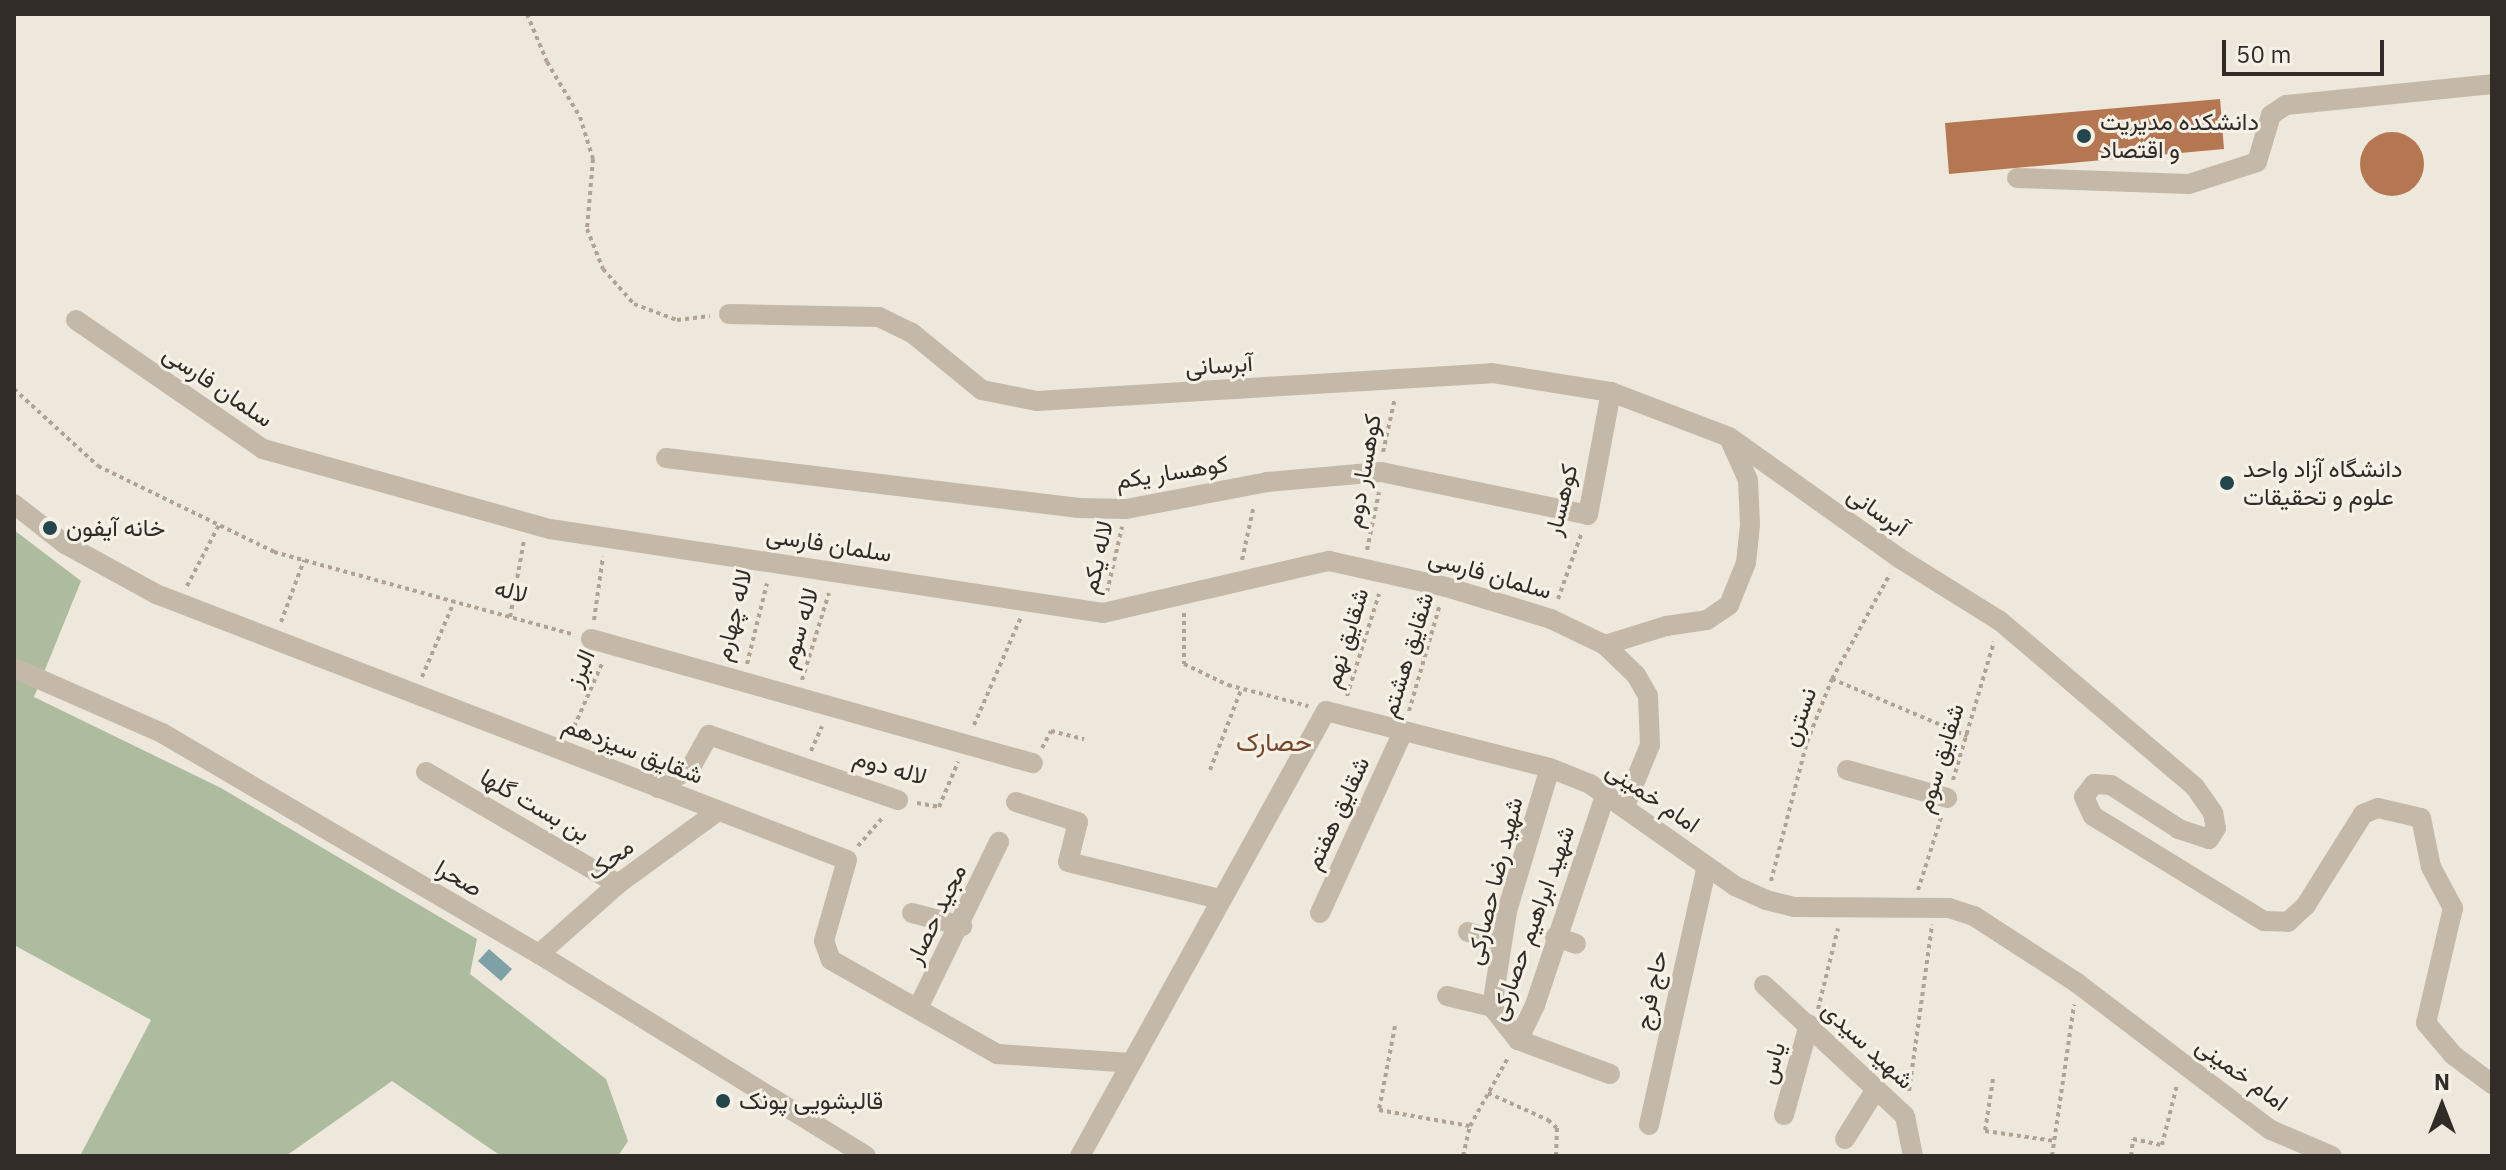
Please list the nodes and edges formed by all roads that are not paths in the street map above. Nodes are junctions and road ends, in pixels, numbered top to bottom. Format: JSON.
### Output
{"nodes":[{"id":1,"x":2492,"y":84,"type":"edge"},
{"id":2,"x":2017,"y":178,"type":"dead end"},
{"id":3,"x":729,"y":314,"type":"road end"},
{"id":4,"x":76,"y":320,"type":"dead end"},
{"id":5,"x":1611,"y":392,"type":"junction"},
{"id":6,"x":1729,"y":437,"type":"junction"},
{"id":7,"x":666,"y":458,"type":"dead end"},
{"id":8,"x":14,"y":504,"type":"edge"},
{"id":9,"x":1588,"y":515,"type":"joint"},
{"id":10,"x":601,"y":642,"type":"road end"},
{"id":11,"x":1605,"y":645,"type":"junction"},
{"id":12,"x":14,"y":668,"type":"edge"},
{"id":13,"x":1402,"y":734,"type":"junction"},
{"id":14,"x":1033,"y":763,"type":"dead end"},
{"id":15,"x":1550,"y":768,"type":"junction"},
{"id":16,"x":1847,"y":770,"type":"dead end"},
{"id":17,"x":426,"y":772,"type":"dead end"},
{"id":18,"x":658,"y":788,"type":"junction"},
{"id":19,"x":1606,"y":793,"type":"junction"},
{"id":20,"x":1947,"y":798,"type":"road end"},
{"id":21,"x":898,"y":800,"type":"road end"},
{"id":22,"x":1016,"y":802,"type":"dead end"},
{"id":23,"x":1625,"y":806,"type":"junction"},
{"id":24,"x":718,"y":811,"type":"junction"},
{"id":25,"x":999,"y":842,"type":"dead end"},
{"id":26,"x":1707,"y":866,"type":"junction"},
{"id":27,"x":618,"y":884,"type":"junction"},
{"id":28,"x":1220,"y":899,"type":"junction"},
{"id":29,"x":912,"y":913,"type":"dead end"},
{"id":30,"x":1320,"y":913,"type":"dead end"},
{"id":31,"x":962,"y":926,"type":"junction"},
{"id":32,"x":1468,"y":932,"type":"dead end"},
{"id":33,"x":1555,"y":937,"type":"junction"},
{"id":34,"x":1500,"y":941,"type":"junction"},
{"id":35,"x":1576,"y":944,"type":"dead end"},
{"id":36,"x":539,"y":954,"type":"junction"},
{"id":37,"x":1764,"y":985,"type":"dead end"},
{"id":38,"x":1447,"y":996,"type":"dead end"},
{"id":39,"x":1492,"y":1007,"type":"junction"},
{"id":40,"x":918,"y":1008,"type":"junction"},
{"id":41,"x":1812,"y":1026,"type":"junction"},
{"id":42,"x":1518,"y":1040,"type":"junction"},
{"id":43,"x":1131,"y":1063,"type":"junction"},
{"id":44,"x":1610,"y":1074,"type":"dead end"},
{"id":45,"x":2492,"y":1084,"type":"edge"},
{"id":46,"x":1876,"y":1089,"type":"junction"},
{"id":47,"x":1784,"y":1115,"type":"dead end"},
{"id":48,"x":1649,"y":1125,"type":"dead end"},
{"id":49,"x":1845,"y":1139,"type":"dead end"},
{"id":50,"x":866,"y":1156,"type":"edge"},
{"id":51,"x":1080,"y":1156,"type":"edge"},
{"id":52,"x":1913,"y":1156,"type":"edge"},
{"id":53,"x":2332,"y":1156,"type":"edge"}],
"edges":[{"from":1,"to":2,"type":"street"},
{"from":3,"to":5,"type":"street","name":"آبرسانی"},
{"from":4,"to":11,"type":"street","name":"سلمان فارسی"},
{"from":5,"to":6,"type":"street","name":"آبرسانی"},
{"from":5,"to":9,"type":"street","name":"کوهسار"},
{"from":6,"to":11,"type":"street"},
{"from":6,"to":45,"type":"street","name":"آبرسانی"},
{"from":7,"to":9,"type":"street","name":"کوهسار یکم"},
{"from":8,"to":18,"type":"street","name":"شقایق سیزدهم"},
{"from":10,"to":14,"type":"street"},
{"from":11,"to":23,"type":"street"},
{"from":12,"to":36,"type":"street","name":"صحرا"},
{"from":13,"to":15,"type":"street","name":"امام خمینی"},
{"from":13,"to":28,"type":"street","name":"امام خمینی"},
{"from":13,"to":30,"type":"street","name":"شقایق هفتم"},
{"from":15,"to":19,"type":"street","name":"امام خمینی"},
{"from":15,"to":34,"type":"street","name":"شهید رضا حصارکی"},
{"from":16,"to":20,"type":"street"},
{"from":17,"to":27,"type":"street","name":"بن بست گلها"},
{"from":18,"to":21,"type":"street","name":"لاله دوم"},
{"from":18,"to":24,"type":"street","name":"شقایق سیزدهم"},
{"from":19,"to":23,"type":"street","name":"امام خمینی"},
{"from":19,"to":33,"type":"street","name":"شهید ابراهیم حصارکی"},
{"from":22,"to":28,"type":"street"},
{"from":23,"to":26,"type":"street","name":"امام خمینی"},
{"from":24,"to":27,"type":"street","name":"محک"},
{"from":24,"to":40,"type":"street","name":"شقایق سیزدهم"},
{"from":25,"to":31,"type":"street","name":"مجید حصار"},
{"from":26,"to":48,"type":"street","name":"حاج فرج"},
{"from":26,"to":53,"type":"street","name":"امام خمینی"},
{"from":27,"to":36,"type":"street","name":"محک"},
{"from":28,"to":43,"type":"street"},
{"from":29,"to":31,"type":"street"},
{"from":31,"to":40,"type":"street","name":"مجید حصار"},
{"from":32,"to":34,"type":"street"},
{"from":33,"to":35,"type":"street"},
{"from":33,"to":42,"type":"street","name":"شهید ابراهیم حصارکی"},
{"from":34,"to":39,"type":"street","name":"شهید رضا حصارکی"},
{"from":36,"to":50,"type":"street","name":"صحرا"},
{"from":37,"to":41,"type":"street","name":"شهید سیدی"},
{"from":38,"to":39,"type":"street"},
{"from":39,"to":42,"type":"street"},
{"from":40,"to":43,"type":"street"},
{"from":41,"to":46,"type":"street","name":"شهید سیدی"},
{"from":41,"to":47,"type":"street","name":"یاس"},
{"from":42,"to":44,"type":"street"},
{"from":43,"to":51,"type":"street"},
{"from":46,"to":49,"type":"street"},
{"from":46,"to":52,"type":"street","name":"شهید سیدی"}]}
